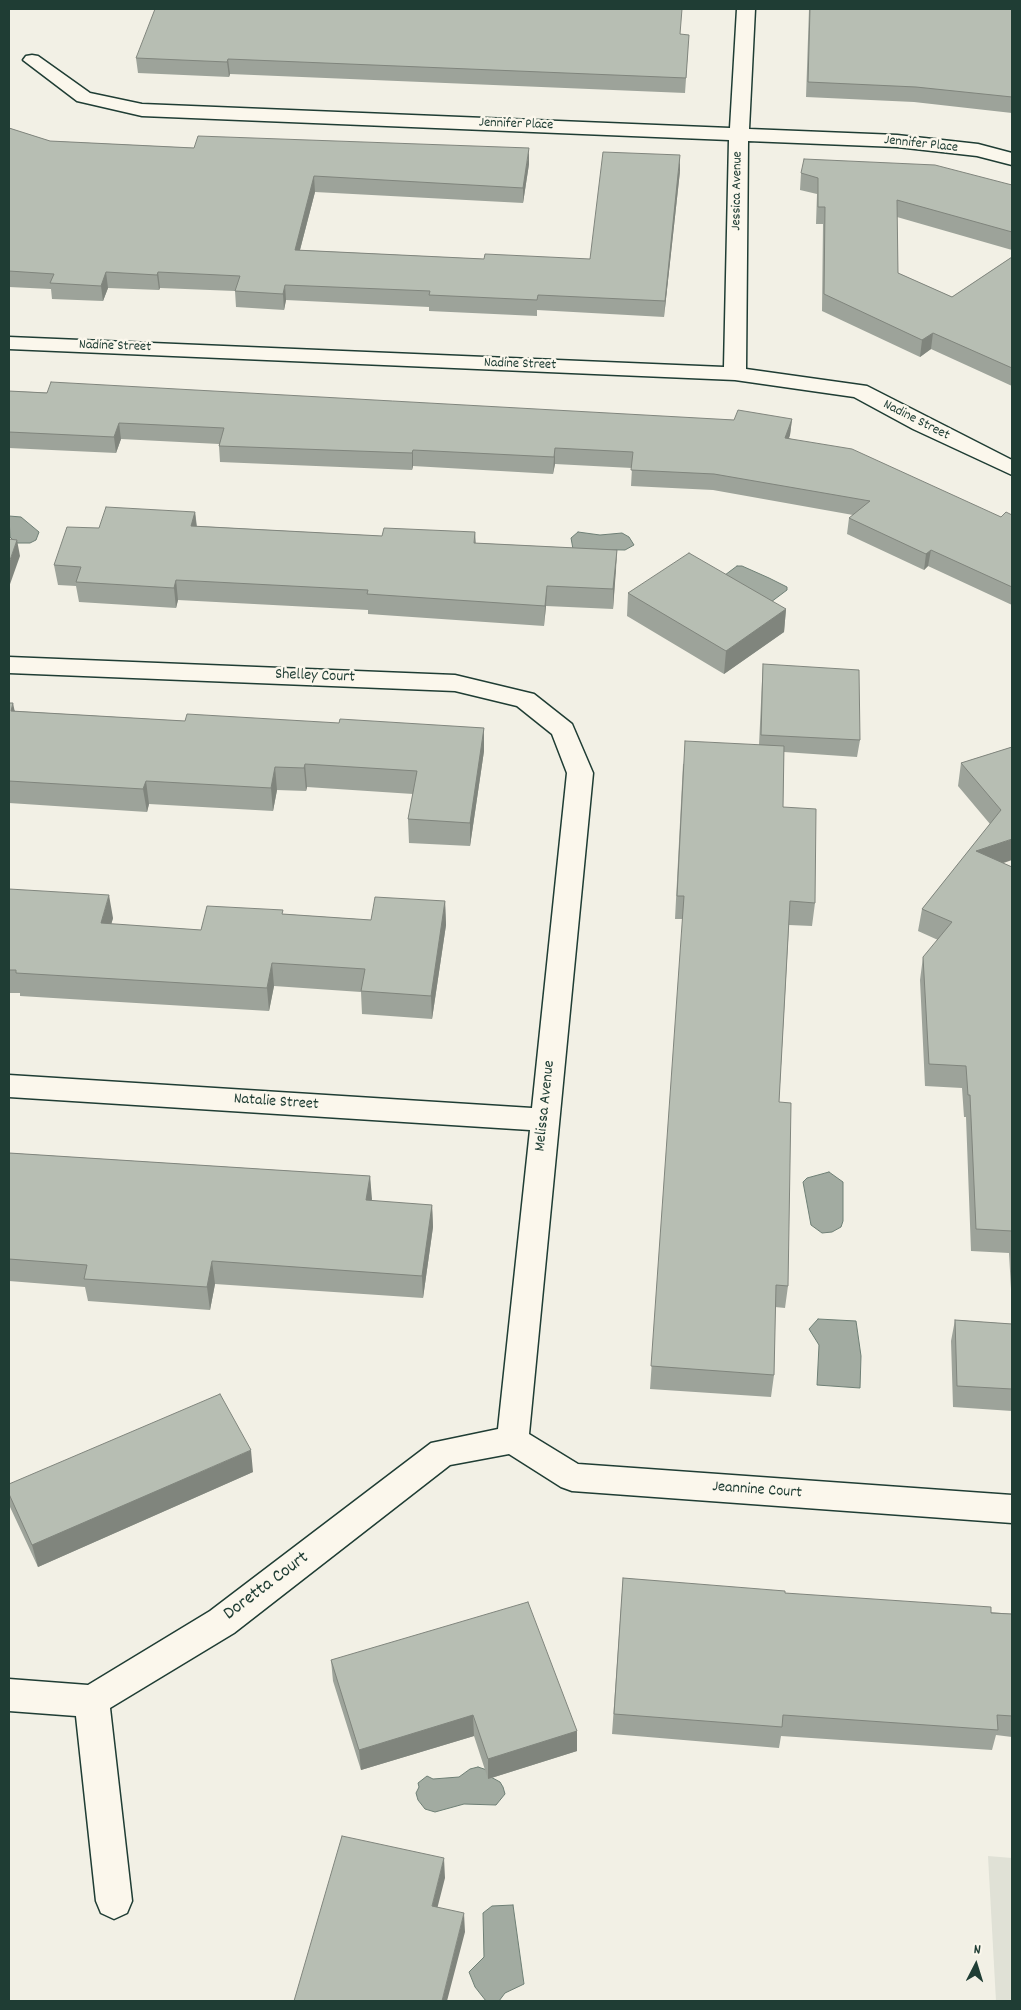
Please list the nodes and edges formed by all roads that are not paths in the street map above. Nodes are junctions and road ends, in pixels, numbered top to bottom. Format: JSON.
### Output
{"nodes":[{"id":1,"x":746,"y":9,"type":"edge"},
{"id":2,"x":32,"y":60,"type":"dead end"},
{"id":3,"x":739,"y":134,"type":"junction"},
{"id":4,"x":1012,"y":159,"type":"edge"},
{"id":5,"x":9,"y":343,"type":"edge"},
{"id":6,"x":735,"y":374,"type":"junction"},
{"id":7,"x":1012,"y":468,"type":"edge"},
{"id":8,"x":9,"y":665,"type":"edge"},
{"id":9,"x":580,"y":773,"type":"joint"},
{"id":10,"x":9,"y":1086,"type":"edge"},
{"id":11,"x":544,"y":1120,"type":"junction"},
{"id":12,"x":513,"y":1440,"type":"junction"},
{"id":13,"x":1012,"y":1509,"type":"edge"},
{"id":14,"x":9,"y":1695,"type":"edge"},
{"id":15,"x":92,"y":1701,"type":"junction"},
{"id":16,"x":114,"y":1901,"type":"dead end"}],
"edges":[{"from":1,"to":3,"type":"street","name":"Jessica Avenue"},
{"from":2,"to":3,"type":"street","name":"Jennifer Place"},
{"from":3,"to":4,"type":"street","name":"Jennifer Place"},
{"from":3,"to":6,"type":"street","name":"Jessica Avenue"},
{"from":5,"to":6,"type":"street","name":"Nadine Street"},
{"from":6,"to":7,"type":"street","name":"Nadine Street"},
{"from":8,"to":9,"type":"street","name":"Shelley Court"},
{"from":9,"to":11,"type":"street","name":"Melissa Avenue"},
{"from":10,"to":11,"type":"street","name":"Natalie Street"},
{"from":11,"to":12,"type":"street","name":"Melissa Avenue"},
{"from":12,"to":13,"type":"street","name":"Jeannine Court"},
{"from":12,"to":15,"type":"street","name":"Doretta Court"},
{"from":14,"to":15,"type":"street"},
{"from":15,"to":16,"type":"street"}]}
